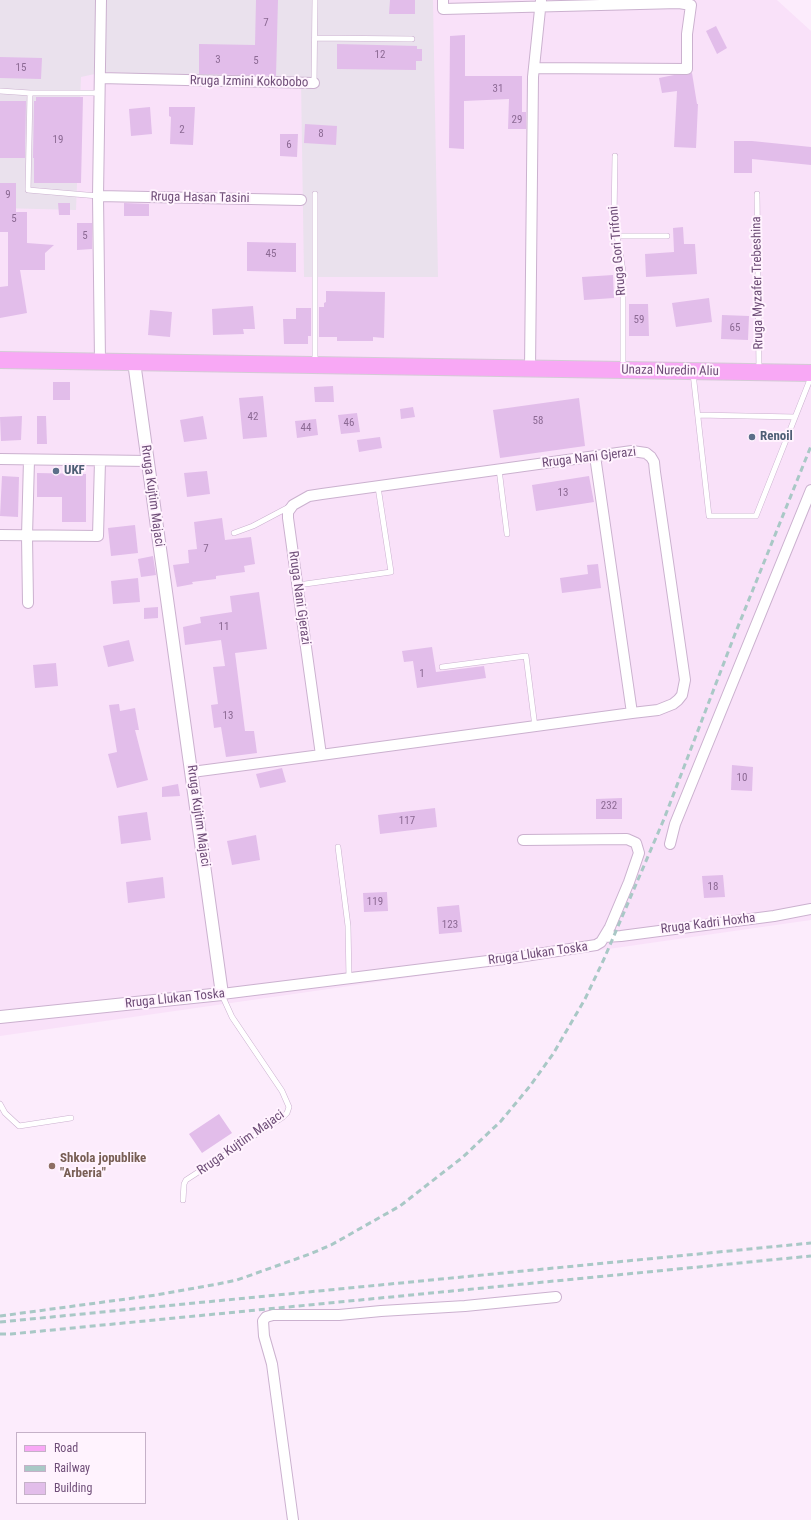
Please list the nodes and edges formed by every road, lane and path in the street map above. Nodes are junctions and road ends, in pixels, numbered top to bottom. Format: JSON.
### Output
{"nodes":[{"id":1,"x":101,"y":0,"type":"edge"},
{"id":2,"x":315,"y":0,"type":"edge"},
{"id":3,"x":443,"y":0,"type":"edge"},
{"id":4,"x":541,"y":4,"type":"edge"},
{"id":5,"x":315,"y":38,"type":"junction"},
{"id":6,"x":412,"y":39,"type":"dead end"},
{"id":7,"x":534,"y":68,"type":"junction"},
{"id":8,"x":100,"y":78,"type":"junction"},
{"id":9,"x":314,"y":83,"type":"joint"},
{"id":10,"x":0,"y":90,"type":"edge"},
{"id":11,"x":30,"y":93,"type":"junction"},
{"id":12,"x":100,"y":93,"type":"junction"},
{"id":13,"x":615,"y":156,"type":"dead end"},
{"id":14,"x":315,"y":194,"type":"dead end"},
{"id":15,"x":757,"y":194,"type":"dead end"},
{"id":16,"x":98,"y":196,"type":"junction"},
{"id":17,"x":301,"y":200,"type":"dead end"},
{"id":18,"x":616,"y":236,"type":"junction"},
{"id":19,"x":667,"y":236,"type":"dead end"},
{"id":20,"x":0,"y":360,"type":"edge"},
{"id":21,"x":100,"y":361,"type":"junction"},
{"id":22,"x":134,"y":362,"type":"junction"},
{"id":23,"x":315,"y":365,"type":"junction"},
{"id":24,"x":530,"y":369,"type":"junction"},
{"id":25,"x":623,"y":370,"type":"junction"},
{"id":26,"x":693,"y":372,"type":"junction"},
{"id":27,"x":759,"y":373,"type":"junction"},
{"id":28,"x":811,"y":373,"type":"edge"},
{"id":29,"x":811,"y":377,"type":"edge"},
{"id":30,"x":698,"y":415,"type":"junction"},
{"id":31,"x":795,"y":417,"type":"junction"},
{"id":32,"x":595,"y":456,"type":"junction"},
{"id":33,"x":0,"y":459,"type":"edge"},
{"id":34,"x":29,"y":460,"type":"junction"},
{"id":35,"x":100,"y":461,"type":"junction"},
{"id":36,"x":148,"y":461,"type":"junction"},
{"id":37,"x":499,"y":469,"type":"junction"},
{"id":38,"x":378,"y":486,"type":"junction"},
{"id":39,"x":811,"y":490,"type":"edge"},
{"id":40,"x":293,"y":505,"type":"junction"},
{"id":41,"x":234,"y":533,"type":"dead end"},
{"id":42,"x":508,"y":534,"type":"dead end"},
{"id":43,"x":0,"y":535,"type":"edge"},
{"id":44,"x":27,"y":536,"type":"junction"},
{"id":45,"x":298,"y":585,"type":"junction"},
{"id":46,"x":28,"y":603,"type":"dead end"},
{"id":47,"x":442,"y":667,"type":"dead end"},
{"id":48,"x":632,"y":713,"type":"junction"},
{"id":49,"x":536,"y":726,"type":"junction"},
{"id":50,"x":320,"y":755,"type":"junction"},
{"id":51,"x":192,"y":772,"type":"junction"},
{"id":52,"x":523,"y":840,"type":"dead end"},
{"id":53,"x":670,"y":844,"type":"dead end"},
{"id":54,"x":338,"y":847,"type":"dead end"},
{"id":55,"x":811,"y":909,"type":"edge"},
{"id":56,"x":604,"y":936,"type":"junction"},
{"id":57,"x":349,"y":979,"type":"junction"},
{"id":58,"x":222,"y":994,"type":"junction"},
{"id":59,"x":0,"y":1018,"type":"edge"},
{"id":60,"x":0,"y":1104,"type":"edge"},
{"id":61,"x":71,"y":1118,"type":"dead end"},
{"id":62,"x":183,"y":1200,"type":"dead end"},
{"id":63,"x":556,"y":1297,"type":"dead end"},
{"id":64,"x":293,"y":1520,"type":"edge"}],
"edges":[{"from":1,"to":8,"type":"street"},
{"from":2,"to":5,"type":"lane","name":"Rruga Izmini Kokobobo"},
{"from":3,"to":4,"type":"street"},
{"from":4,"to":7,"type":"street"},
{"from":4,"to":7,"type":"street"},
{"from":5,"to":6,"type":"lane"},
{"from":5,"to":9,"type":"lane","name":"Rruga Izmini Kokobobo"},
{"from":7,"to":24,"type":"street"},
{"from":8,"to":9,"type":"street","name":"Rruga Izmini Kokobobo"},
{"from":8,"to":12,"type":"street"},
{"from":10,"to":11,"type":"lane"},
{"from":11,"to":12,"type":"lane"},
{"from":11,"to":16,"type":"lane","name":"Rruga Hasan Tasini"},
{"from":12,"to":16,"type":"street"},
{"from":13,"to":18,"type":"lane","name":"Rruga Gori Trifoni"},
{"from":14,"to":23,"type":"lane"},
{"from":15,"to":27,"type":"lane","name":"Rruga Myzafer Trebeshina"},
{"from":16,"to":17,"type":"street","name":"Rruga Hasan Tasini"},
{"from":16,"to":21,"type":"street"},
{"from":18,"to":19,"type":"lane"},
{"from":18,"to":25,"type":"lane","name":"Rruga Gori Trifoni"},
{"from":20,"to":21,"type":"main road","name":"Unaza Nuredin Aliu"},
{"from":21,"to":22,"type":"main road","name":"Unaza Nuredin Aliu"},
{"from":22,"to":23,"type":"main road","name":"Unaza Nuredin Aliu"},
{"from":22,"to":36,"type":"street","name":"Rruga Kujtim Majaci"},
{"from":23,"to":24,"type":"main road","name":"Unaza Nuredin Aliu"},
{"from":24,"to":25,"type":"main road","name":"Unaza Nuredin Aliu"},
{"from":25,"to":26,"type":"main road","name":"Unaza Nuredin Aliu"},
{"from":26,"to":27,"type":"main road","name":"Unaza Nuredin Aliu"},
{"from":26,"to":30,"type":"lane"},
{"from":27,"to":28,"type":"main road","name":"Unaza Nuredin Aliu"},
{"from":29,"to":31,"type":"lane"},
{"from":30,"to":31,"type":"lane"},
{"from":30,"to":31,"type":"lane"},
{"from":32,"to":37,"type":"street","name":"Rruga Nani Gjerazi"},
{"from":32,"to":48,"type":"street"},
{"from":32,"to":48,"type":"street","name":"Rruga Nani Gjerazi"},
{"from":33,"to":34,"type":"street"},
{"from":34,"to":35,"type":"street"},
{"from":34,"to":44,"type":"street"},
{"from":35,"to":36,"type":"street"},
{"from":35,"to":44,"type":"street"},
{"from":36,"to":51,"type":"street","name":"Rruga Kujtim Majaci"},
{"from":37,"to":38,"type":"street","name":"Rruga Nani Gjerazi"},
{"from":37,"to":42,"type":"lane"},
{"from":38,"to":40,"type":"street","name":"Rruga Nani Gjerazi"},
{"from":38,"to":45,"type":"lane"},
{"from":39,"to":53,"type":"street"},
{"from":40,"to":41,"type":"lane"},
{"from":40,"to":45,"type":"street","name":"Rruga Nani Gjerazi"},
{"from":43,"to":44,"type":"street"},
{"from":44,"to":46,"type":"street"},
{"from":45,"to":50,"type":"street","name":"Rruga Nani Gjerazi"},
{"from":47,"to":49,"type":"lane"},
{"from":48,"to":49,"type":"street","name":"Rruga Nani Gjerazi"},
{"from":49,"to":50,"type":"street","name":"Rruga Nani Gjerazi"},
{"from":50,"to":51,"type":"street","name":"Rruga Nani Gjerazi"},
{"from":51,"to":58,"type":"street","name":"Rruga Kujtim Majaci"},
{"from":52,"to":56,"type":"street","name":"Rruga Llukan Toska"},
{"from":54,"to":57,"type":"lane"},
{"from":55,"to":56,"type":"street","name":"Rruga Kadri Hoxha"},
{"from":56,"to":57,"type":"street","name":"Rruga Llukan Toska"},
{"from":57,"to":58,"type":"street","name":"Rruga Llukan Toska"},
{"from":58,"to":59,"type":"street","name":"Rruga Llukan Toska"},
{"from":58,"to":62,"type":"lane","name":"Rruga Kujtim Majaci"},
{"from":60,"to":61,"type":"lane"},
{"from":63,"to":64,"type":"street"}]}
